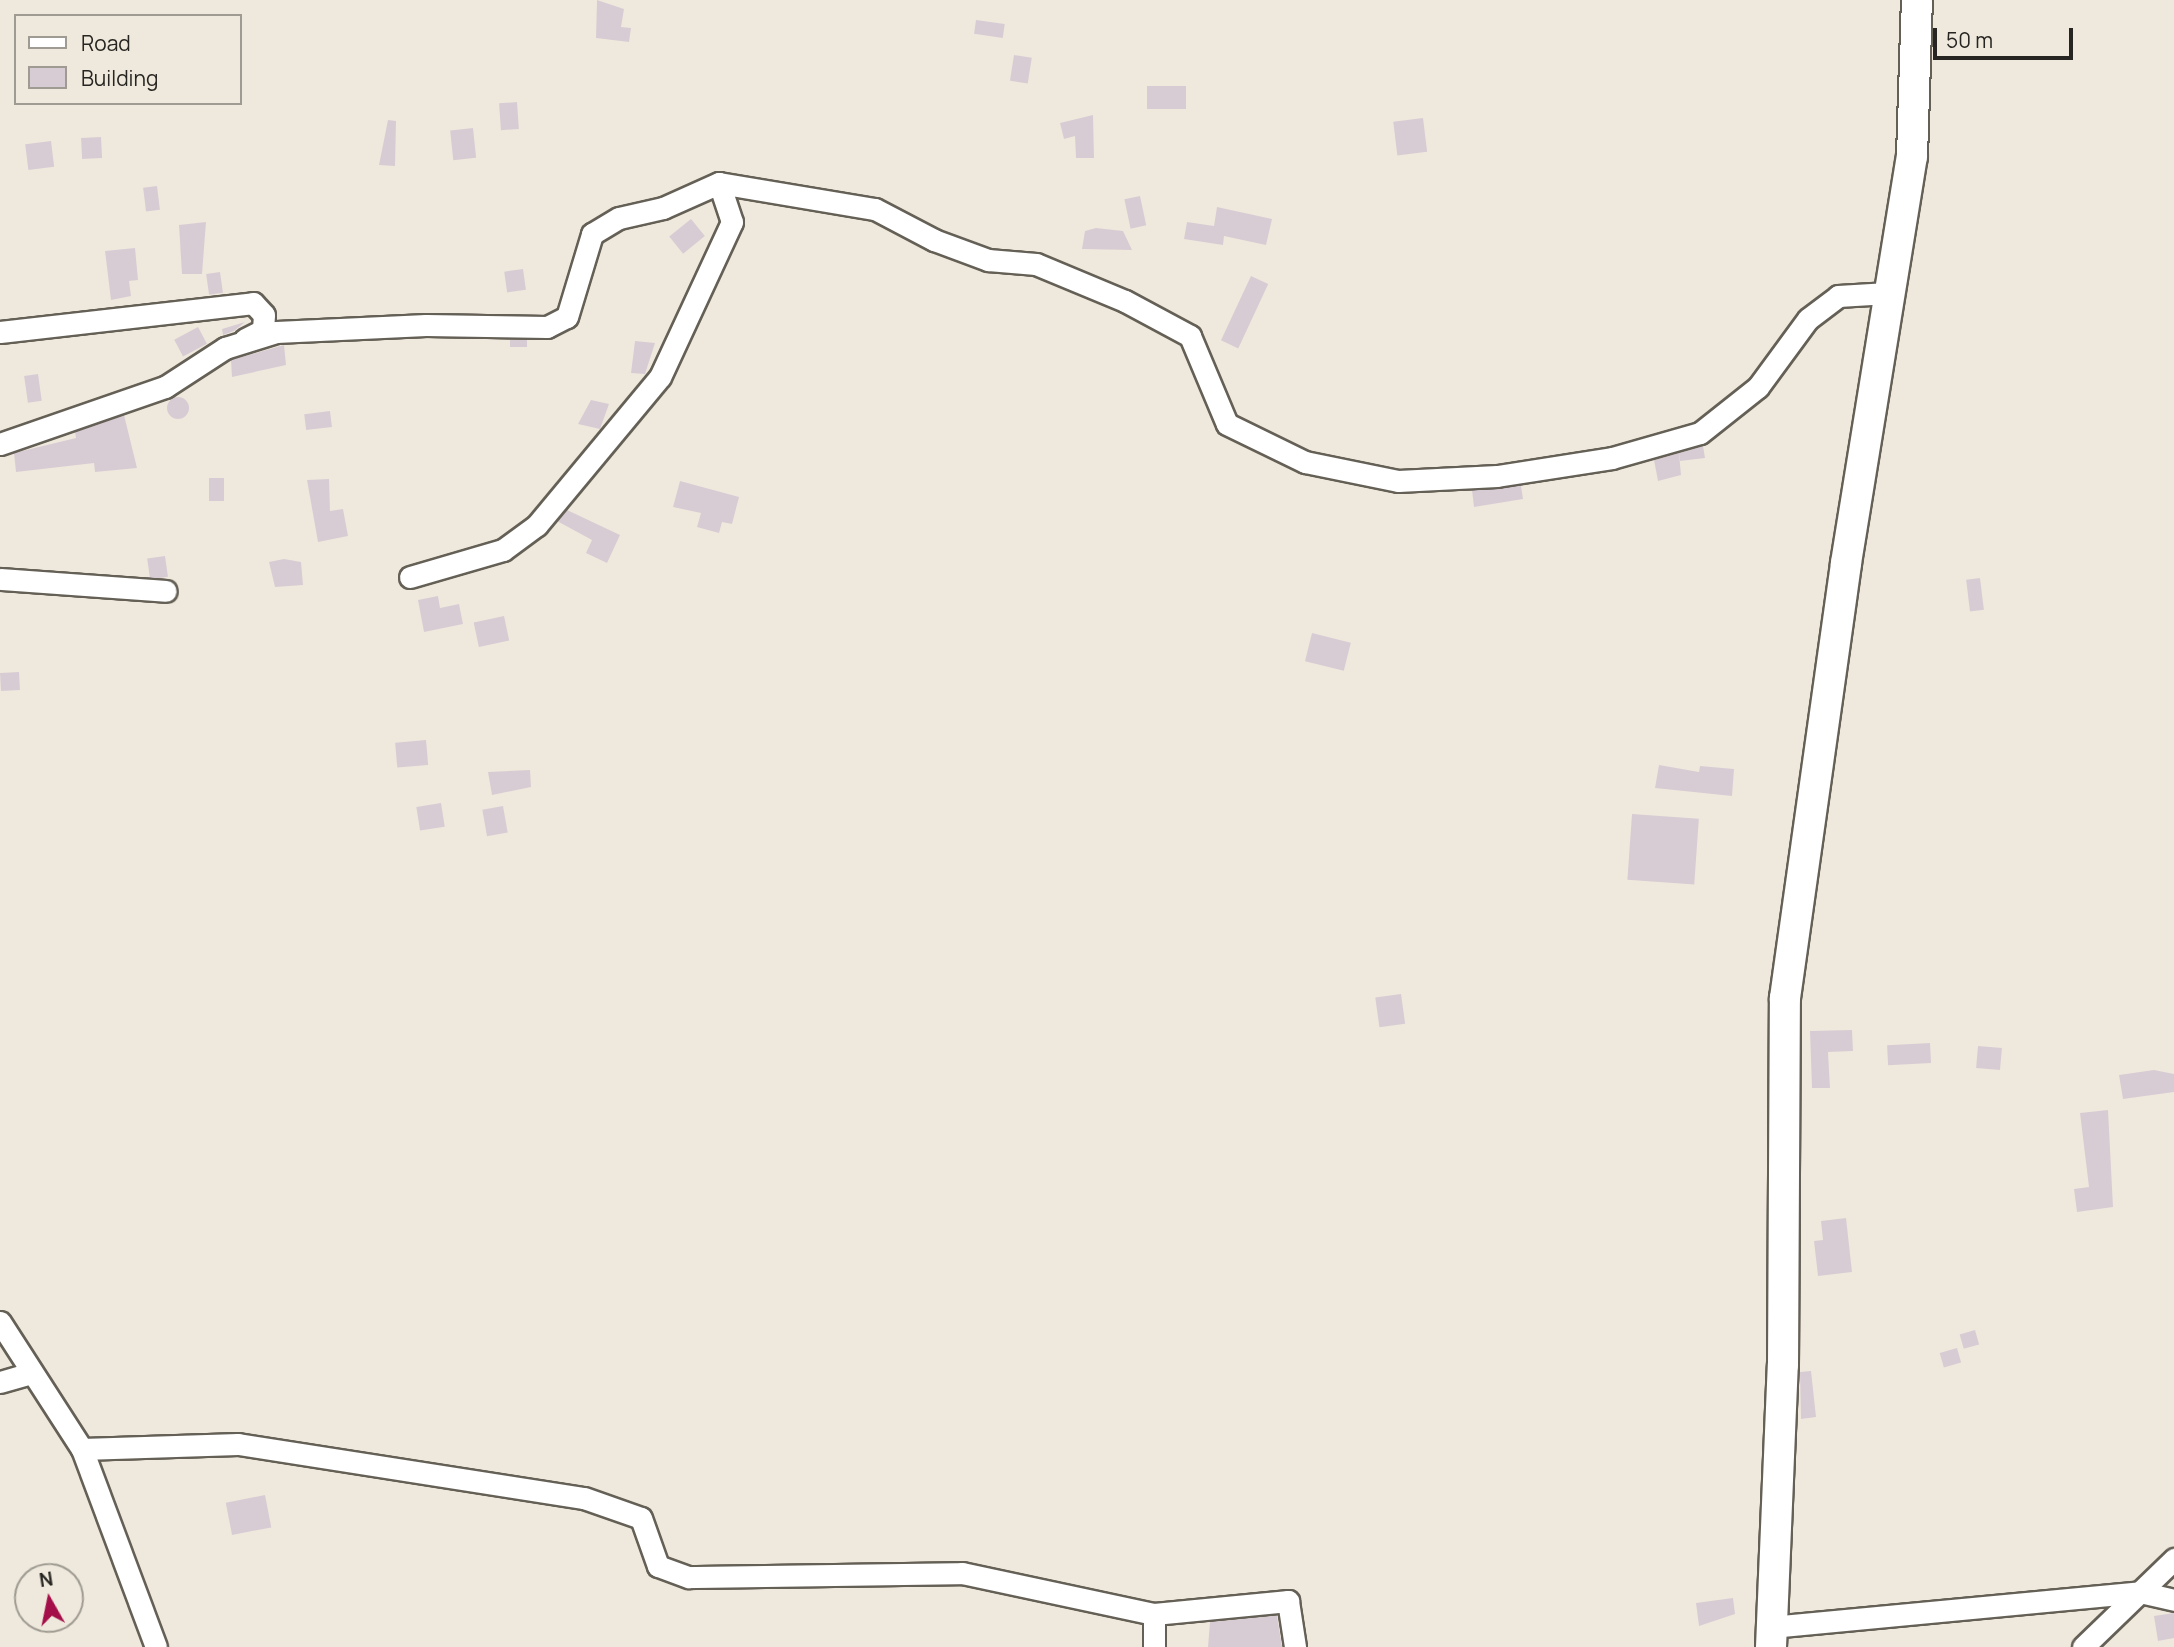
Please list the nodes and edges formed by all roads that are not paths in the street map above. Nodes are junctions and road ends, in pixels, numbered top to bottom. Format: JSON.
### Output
{"nodes":[{"id":1,"x":1917,"y":0,"type":"edge"},
{"id":2,"x":719,"y":183,"type":"junction"},
{"id":3,"x":1888,"y":293,"type":"junction"},
{"id":4,"x":0,"y":332,"type":"edge"},
{"id":5,"x":225,"y":348,"type":"junction"},
{"id":6,"x":0,"y":443,"type":"edge"},
{"id":7,"x":410,"y":577,"type":"dead end"},
{"id":8,"x":0,"y":579,"type":"edge"},
{"id":9,"x":166,"y":591,"type":"dead end"},
{"id":10,"x":0,"y":1322,"type":"edge"},
{"id":11,"x":32,"y":1373,"type":"junction"},
{"id":12,"x":0,"y":1382,"type":"edge"},
{"id":13,"x":82,"y":1449,"type":"junction"},
{"id":14,"x":2174,"y":1559,"type":"edge"},
{"id":15,"x":2140,"y":1592,"type":"junction"},
{"id":16,"x":2174,"y":1600,"type":"edge"},
{"id":17,"x":1154,"y":1614,"type":"junction"},
{"id":18,"x":1771,"y":1637,"type":"edge"},
{"id":19,"x":156,"y":1647,"type":"edge"},
{"id":20,"x":1154,"y":1647,"type":"edge"},
{"id":21,"x":1295,"y":1647,"type":"edge"},
{"id":22,"x":2083,"y":1647,"type":"edge"}],
"edges":[{"from":1,"to":3,"type":"main road"},
{"from":2,"to":3,"type":"street"},
{"from":2,"to":5,"type":"street"},
{"from":2,"to":7,"type":"street"},
{"from":3,"to":18,"type":"main road"},
{"from":4,"to":5,"type":"street"},
{"from":5,"to":6,"type":"street"},
{"from":8,"to":9,"type":"street"},
{"from":10,"to":11,"type":"street"},
{"from":11,"to":12,"type":"street"},
{"from":11,"to":13,"type":"street"},
{"from":13,"to":17,"type":"street"},
{"from":13,"to":19,"type":"street"},
{"from":14,"to":15,"type":"street"},
{"from":15,"to":16,"type":"street"},
{"from":15,"to":18,"type":"street"},
{"from":15,"to":22,"type":"street"},
{"from":17,"to":20,"type":"street"},
{"from":17,"to":21,"type":"street"}]}
